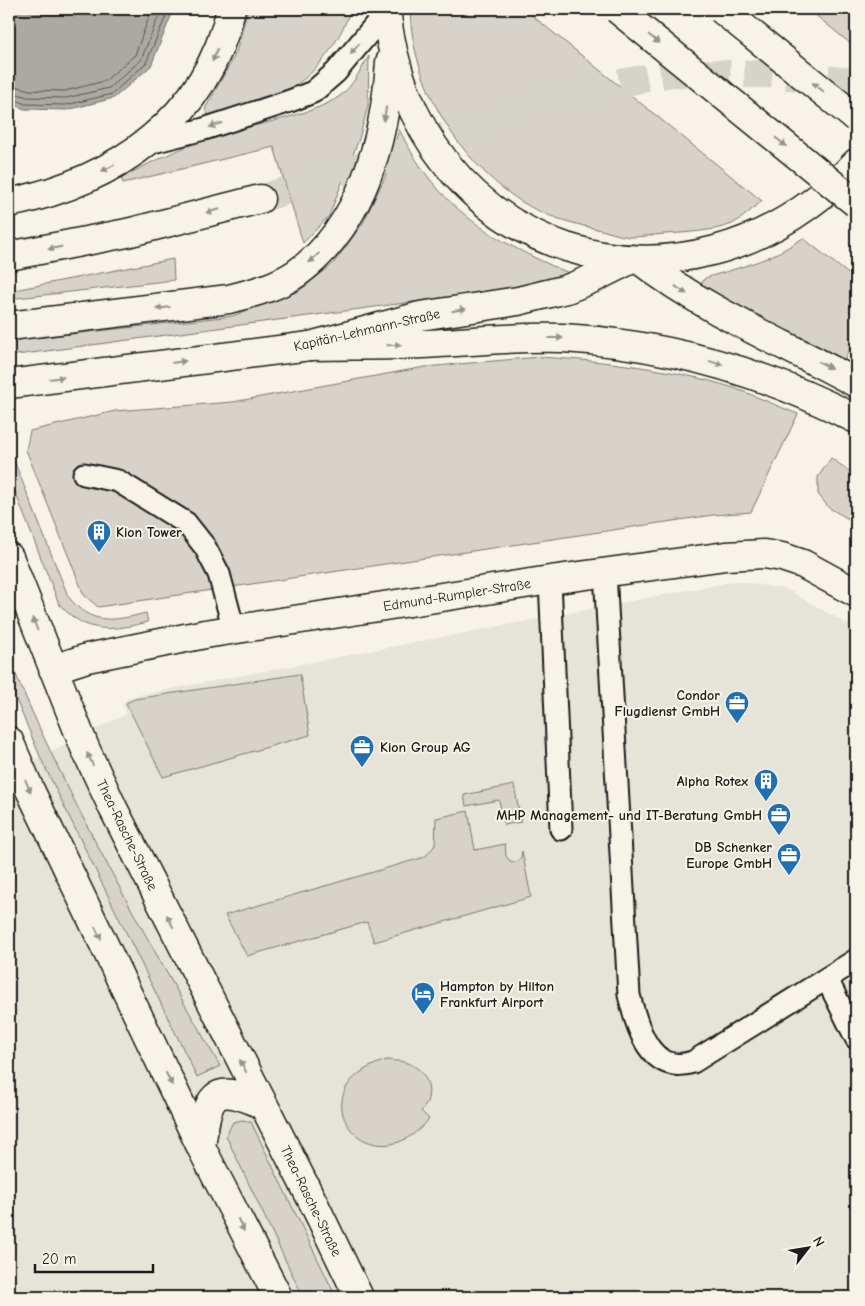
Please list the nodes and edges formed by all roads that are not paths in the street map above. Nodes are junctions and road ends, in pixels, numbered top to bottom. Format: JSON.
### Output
{"nodes":[{"id":1,"x":231,"y":9,"type":"edge"},
{"id":2,"x":616,"y":9,"type":"edge"},
{"id":3,"x":721,"y":9,"type":"edge"},
{"id":4,"x":386,"y":10,"type":"edge"},
{"id":5,"x":391,"y":48,"type":"junction"},
{"id":6,"x":856,"y":118,"type":"edge"},
{"id":7,"x":149,"y":142,"type":"junction"},
{"id":8,"x":856,"y":163,"type":"edge"},
{"id":9,"x":260,"y":199,"type":"tunnel mouth"},
{"id":10,"x":9,"y":203,"type":"edge"},
{"id":11,"x":856,"y":203,"type":"edge"},
{"id":12,"x":9,"y":256,"type":"edge"},
{"id":13,"x":636,"y":260,"type":"junction"},
{"id":14,"x":9,"y":326,"type":"edge"},
{"id":15,"x":310,"y":346,"type":"junction"},
{"id":16,"x":856,"y":383,"type":"edge"},
{"id":17,"x":9,"y":384,"type":"edge"},
{"id":18,"x":856,"y":420,"type":"edge"},
{"id":19,"x":84,"y":474,"type":"dead end"},
{"id":20,"x":9,"y":557,"type":"edge"},
{"id":21,"x":605,"y":572,"type":"junction"},
{"id":22,"x":550,"y":580,"type":"junction"},
{"id":23,"x":856,"y":593,"type":"edge"},
{"id":24,"x":234,"y":630,"type":"junction"},
{"id":25,"x":53,"y":669,"type":"junction"},
{"id":26,"x":9,"y":741,"type":"edge"},
{"id":27,"x":561,"y":829,"type":"dead end"},
{"id":28,"x":856,"y":960,"type":"edge"},
{"id":29,"x":827,"y":979,"type":"junction"},
{"id":30,"x":856,"y":1038,"type":"edge"},
{"id":31,"x":263,"y":1106,"type":"junction"},
{"id":32,"x":201,"y":1147,"type":"junction"},
{"id":33,"x":278,"y":1297,"type":"edge"},
{"id":34,"x":359,"y":1297,"type":"edge"}],
"edges":[{"from":1,"to":7,"type":"main road","one_way":true},
{"from":2,"to":11,"type":"main road","one_way":true,"bridge":true},
{"from":6,"to":3,"type":"main road","one_way":true,"bridge":true},
{"from":4,"to":5,"type":"main road"},
{"from":4,"to":7,"type":"lane","one_way":true},
{"from":5,"to":13,"type":"main road"},
{"from":5,"to":14,"type":"main road","one_way":true},
{"from":7,"to":10,"type":"main road","one_way":true},
{"from":8,"to":13,"type":"main road"},
{"from":9,"to":12,"type":"main road","one_way":true},
{"from":15,"to":13,"type":"main road","name":"Kapitän-Lehmann-Straße","one_way":true},
{"from":13,"to":16,"type":"main road","one_way":true},
{"from":17,"to":15,"type":"main road","name":"Kapitän-Lehmann-Straße","one_way":true},
{"from":15,"to":18,"type":"main road","one_way":true},
{"from":19,"to":24,"type":"lane"},
{"from":25,"to":20,"type":"main road","name":"Thea-Rasche-Straße","one_way":true},
{"from":21,"to":22,"type":"main road","name":"Edmund-Rumpler-Straße"},
{"from":21,"to":23,"type":"main road","name":"Edmund-Rumpler-Straße"},
{"from":21,"to":29,"type":"lane"},
{"from":22,"to":24,"type":"main road","name":"Edmund-Rumpler-Straße"},
{"from":22,"to":27,"type":"lane"},
{"from":24,"to":25,"type":"main road","name":"Edmund-Rumpler-Straße"},
{"from":31,"to":25,"type":"main road","name":"Thea-Rasche-Straße","one_way":true},
{"from":26,"to":32,"type":"main road","one_way":true},
{"from":28,"to":29,"type":"lane"},
{"from":29,"to":30,"type":"lane"},
{"from":31,"to":32,"type":"main road"},
{"from":31,"to":34,"type":"main road","name":"Thea-Rasche-Straße"},
{"from":32,"to":33,"type":"main road","one_way":true}]}
